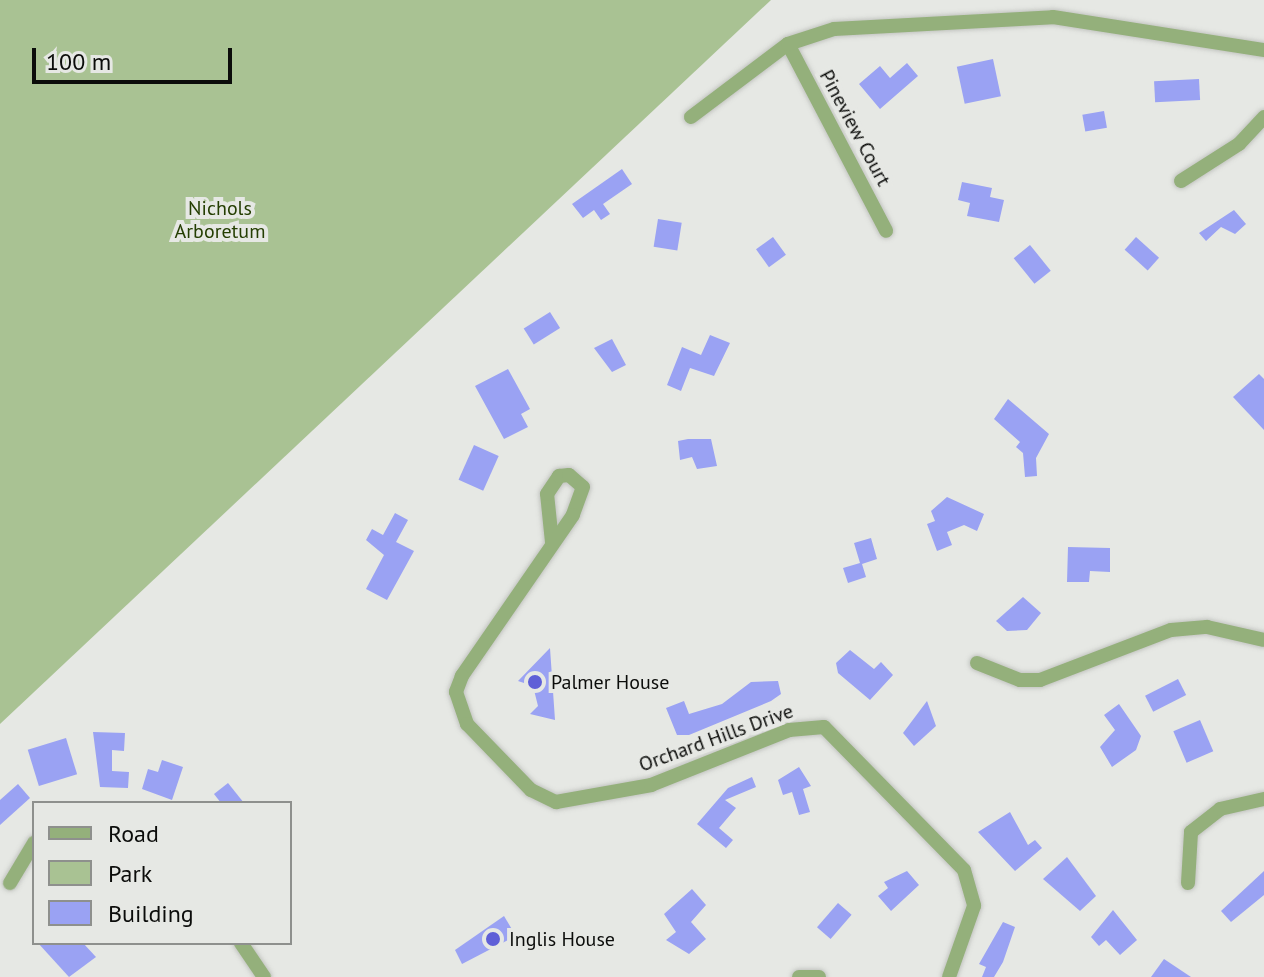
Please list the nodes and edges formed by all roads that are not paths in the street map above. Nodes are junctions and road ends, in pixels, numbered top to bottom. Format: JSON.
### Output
{"nodes":[{"id":1,"x":788,"y":44,"type":"junction"},
{"id":2,"x":1264,"y":50,"type":"edge"},
{"id":3,"x":691,"y":117,"type":"dead end"},
{"id":4,"x":1264,"y":117,"type":"edge"},
{"id":5,"x":1181,"y":181,"type":"dead end"},
{"id":6,"x":886,"y":231,"type":"dead end"},
{"id":7,"x":552,"y":542,"type":"dead end"},
{"id":8,"x":1264,"y":640,"type":"edge"},
{"id":9,"x":977,"y":663,"type":"dead end"},
{"id":10,"x":1264,"y":799,"type":"edge"},
{"id":11,"x":32,"y":846,"type":"edge"},
{"id":12,"x":10,"y":883,"type":"dead end"},
{"id":13,"x":1188,"y":883,"type":"dead end"},
{"id":14,"x":242,"y":945,"type":"edge"},
{"id":15,"x":264,"y":977,"type":"edge"},
{"id":16,"x":799,"y":977,"type":"edge"},
{"id":17,"x":819,"y":977,"type":"edge"},
{"id":18,"x":949,"y":977,"type":"edge"}],
"edges":[{"from":1,"to":2,"type":"street"},
{"from":1,"to":3,"type":"street"},
{"from":1,"to":6,"type":"street","name":"Pineview Court"},
{"from":4,"to":5,"type":"street"},
{"from":7,"to":18,"type":"street","name":"Orchard Hills Drive"},
{"from":8,"to":9,"type":"street"},
{"from":10,"to":13,"type":"street"},
{"from":11,"to":12,"type":"street"},
{"from":14,"to":15,"type":"street"},
{"from":16,"to":17,"type":"street"}]}
